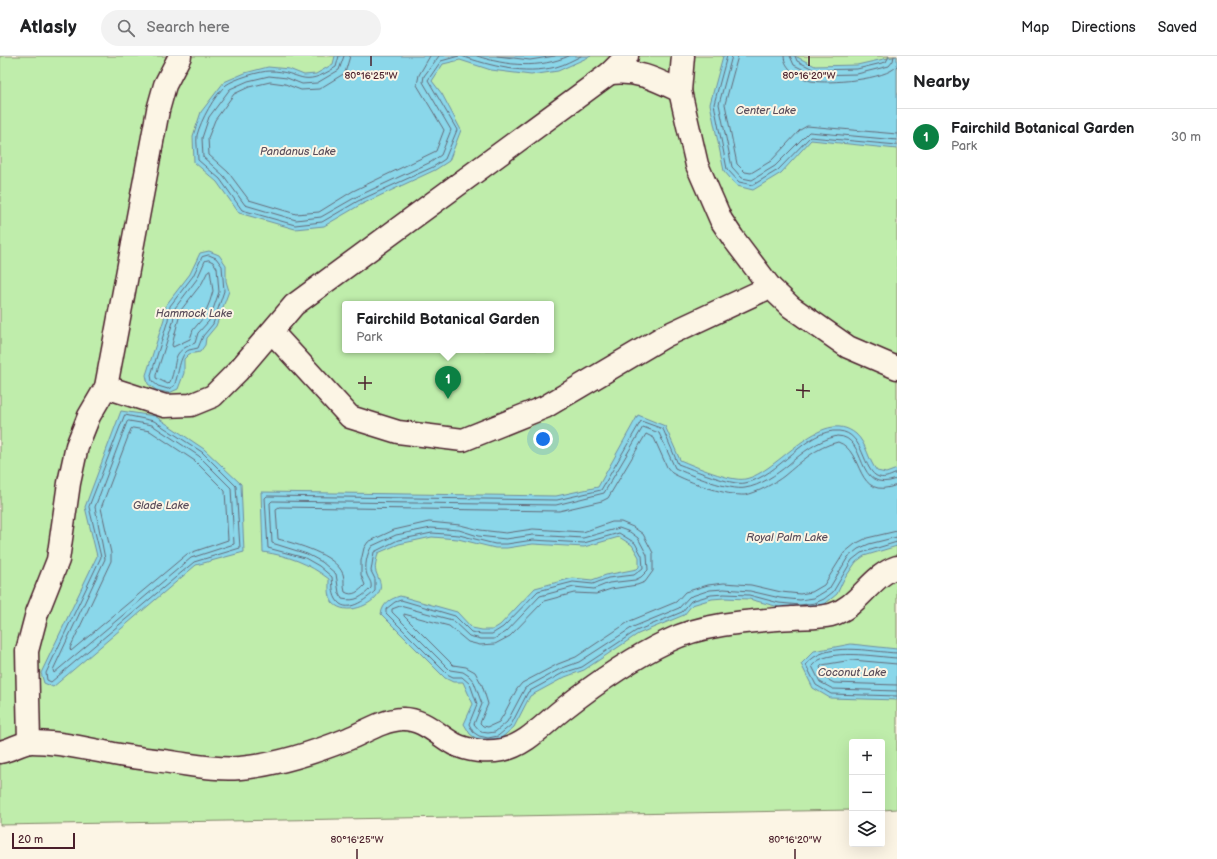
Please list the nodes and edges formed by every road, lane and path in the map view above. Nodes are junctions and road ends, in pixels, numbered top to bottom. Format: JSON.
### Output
{"nodes":[{"id":1,"x":180,"y":56,"type":"edge"},
{"id":2,"x":627,"y":56,"type":"edge"},
{"id":3,"x":683,"y":56,"type":"edge"},
{"id":4,"x":610,"y":72,"type":"junction"},
{"id":5,"x":680,"y":91,"type":"junction"},
{"id":6,"x":770,"y":287,"type":"junction"},
{"id":7,"x":272,"y":332,"type":"junction"},
{"id":8,"x":897,"y":368,"type":"edge"},
{"id":9,"x":106,"y":387,"type":"junction"},
{"id":10,"x":897,"y":568,"type":"edge"},
{"id":11,"x":29,"y":742,"type":"junction"},
{"id":12,"x":0,"y":752,"type":"edge"}],
"edges":[{"from":1,"to":9,"type":"lane"},
{"from":2,"to":4,"type":"lane"},
{"from":3,"to":5,"type":"lane"},
{"from":4,"to":5,"type":"lane"},
{"from":4,"to":7,"type":"lane"},
{"from":5,"to":6,"type":"lane"},
{"from":6,"to":7,"type":"lane"},
{"from":6,"to":8,"type":"lane"},
{"from":7,"to":9,"type":"lane"},
{"from":9,"to":11,"type":"lane"},
{"from":10,"to":11,"type":"lane"},
{"from":11,"to":12,"type":"lane"}]}
